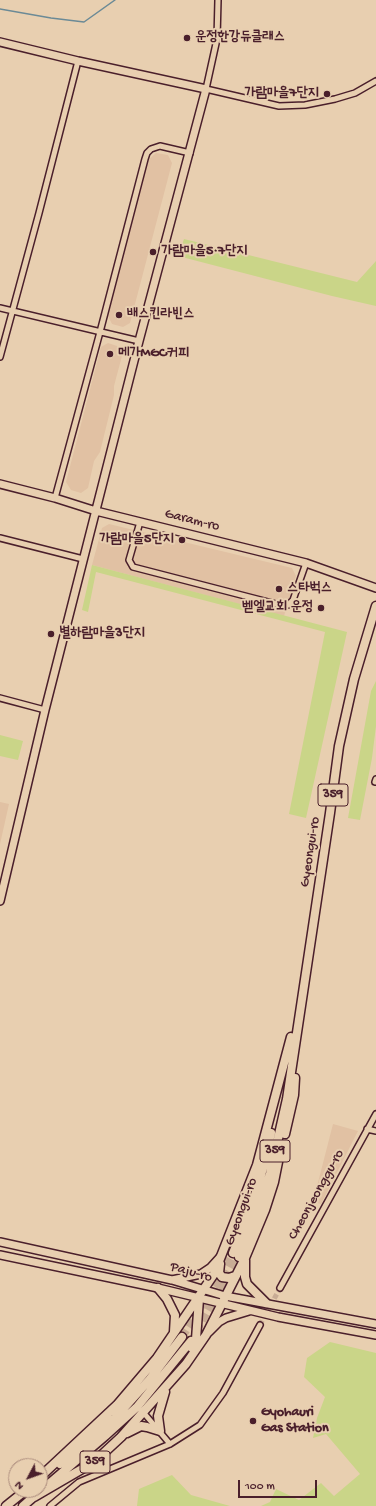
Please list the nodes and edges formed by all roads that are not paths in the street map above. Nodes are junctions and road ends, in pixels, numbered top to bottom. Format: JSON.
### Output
{"nodes":[{"id":1,"x":218,"y":0,"type":"edge"},
{"id":2,"x":0,"y":42,"type":"edge"},
{"id":3,"x":78,"y":61,"type":"junction"},
{"id":4,"x":376,"y":81,"type":"edge"},
{"id":5,"x":206,"y":89,"type":"junction"},
{"id":6,"x":190,"y":153,"type":"junction"},
{"id":7,"x":0,"y":308,"type":"edge"},
{"id":8,"x":13,"y":311,"type":"junction"},
{"id":9,"x":100,"y":332,"type":"junction"},
{"id":10,"x":139,"y":341,"type":"junction"},
{"id":11,"x":0,"y":357,"type":"edge"},
{"id":12,"x":0,"y":484,"type":"edge"},
{"id":13,"x":55,"y":498,"type":"junction"},
{"id":14,"x":96,"y":511,"type":"junction"},
{"id":15,"x":140,"y":522,"type":"junction"},
{"id":16,"x":0,"y":538,"type":"edge"},
{"id":17,"x":83,"y":559,"type":"junction"},
{"id":18,"x":306,"y":563,"type":"junction"},
{"id":19,"x":376,"y":588,"type":"edge"},
{"id":20,"x":376,"y":606,"type":"edge"},
{"id":21,"x":0,"y":698,"type":"edge"},
{"id":22,"x":45,"y":710,"type":"junction"},
{"id":23,"x":0,"y":901,"type":"edge"},
{"id":24,"x":294,"y":1039,"type":"junction"},
{"id":25,"x":376,"y":1114,"type":"edge"},
{"id":26,"x":367,"y":1129,"type":"junction"},
{"id":27,"x":376,"y":1131,"type":"edge"},
{"id":28,"x":0,"y":1242,"type":"edge"},
{"id":29,"x":0,"y":1255,"type":"edge"},
{"id":30,"x":221,"y":1256,"type":"junction"},
{"id":31,"x":239,"y":1256,"type":"junction"},
{"id":32,"x":235,"y":1276,"type":"junction"},
{"id":33,"x":172,"y":1280,"type":"junction"},
{"id":34,"x":158,"y":1288,"type":"junction"},
{"id":35,"x":280,"y":1288,"type":"tunnel mouth"},
{"id":36,"x":203,"y":1290,"type":"junction"},
{"id":37,"x":225,"y":1296,"type":"junction"},
{"id":38,"x":199,"y":1298,"type":"junction"},
{"id":39,"x":266,"y":1303,"type":"junction"},
{"id":40,"x":222,"y":1304,"type":"junction"},
{"id":41,"x":251,"y":1311,"type":"junction"},
{"id":42,"x":376,"y":1324,"type":"edge"},
{"id":43,"x":260,"y":1325,"type":"tunnel mouth"},
{"id":44,"x":206,"y":1335,"type":"junction"},
{"id":45,"x":376,"y":1335,"type":"edge"},
{"id":46,"x":172,"y":1337,"type":"junction"},
{"id":47,"x":182,"y":1337,"type":"tunnel mouth"},
{"id":48,"x":191,"y":1340,"type":"tunnel mouth"},
{"id":49,"x":168,"y":1386,"type":"junction"},
{"id":50,"x":143,"y":1412,"type":"junction"},
{"id":51,"x":160,"y":1432,"type":"junction"},
{"id":52,"x":123,"y":1435,"type":"junction"},
{"id":53,"x":170,"y":1444,"type":"junction"},
{"id":54,"x":48,"y":1470,"type":"edge"},
{"id":55,"x":48,"y":1472,"type":"edge"},
{"id":56,"x":48,"y":1485,"type":"edge"},
{"id":57,"x":48,"y":1489,"type":"edge"},
{"id":58,"x":16,"y":1498,"type":"edge"},
{"id":59,"x":33,"y":1498,"type":"edge"},
{"id":60,"x":6,"y":1506,"type":"edge"},
{"id":61,"x":23,"y":1506,"type":"edge"},
{"id":62,"x":50,"y":1506,"type":"edge"}],
"edges":[{"from":1,"to":5,"type":"street"},
{"from":2,"to":3,"type":"street"},
{"from":3,"to":5,"type":"street"},
{"from":3,"to":8,"type":"street"},
{"from":4,"to":5,"type":"street"},
{"from":5,"to":6,"type":"street"},
{"from":6,"to":9,"type":"street"},
{"from":6,"to":10,"type":"street"},
{"from":7,"to":8,"type":"street"},
{"from":8,"to":9,"type":"street"},
{"from":8,"to":11,"type":"street"},
{"from":9,"to":10,"type":"street"},
{"from":9,"to":13,"type":"street"},
{"from":10,"to":14,"type":"street"},
{"from":12,"to":13,"type":"street","name":"Garam-ro"},
{"from":13,"to":14,"type":"street","name":"Garam-ro"},
{"from":14,"to":15,"type":"street","name":"Garam-ro"},
{"from":14,"to":17,"type":"street"},
{"from":15,"to":18,"type":"street","name":"Garam-ro"},
{"from":15,"to":18,"type":"street"},
{"from":16,"to":17,"type":"street"},
{"from":17,"to":22,"type":"street"},
{"from":18,"to":19,"type":"street","name":"Garam-ro"},
{"from":20,"to":24,"type":"main road","name":"Gyeongui-ro","number":"359"},
{"from":21,"to":22,"type":"street"},
{"from":22,"to":23,"type":"street"},
{"from":24,"to":30,"type":"main road"},
{"from":24,"to":31,"type":"main road","name":"Gyeongui-ro","number":"359"},
{"from":24,"to":31,"type":"main road"},
{"from":25,"to":26,"type":"street","name":"Cheonjeonggu-ro"},
{"from":26,"to":27,"type":"street"},
{"from":26,"to":35,"type":"street","name":"Cheonjeonggu-ro"},
{"from":28,"to":33,"type":"street","name":"Paju-ro"},
{"from":29,"to":34,"type":"street","name":"Paju-ro"},
{"from":30,"to":32,"type":"main road"},
{"from":30,"to":33,"type":"street"},
{"from":30,"to":36,"type":"main road"},
{"from":31,"to":32,"type":"main road"},
{"from":31,"to":39,"type":"main road"},
{"from":32,"to":37,"type":"main road"},
{"from":33,"to":36,"type":"street","name":"Paju-ro"},
{"from":34,"to":38,"type":"street","name":"Paju-ro"},
{"from":34,"to":46,"type":"main road"},
{"from":36,"to":37,"type":"street","name":"Paju-ro"},
{"from":36,"to":38,"type":"main road"},
{"from":37,"to":39,"type":"street","name":"Paju-ro"},
{"from":37,"to":40,"type":"main road"},
{"from":38,"to":40,"type":"street","name":"Paju-ro"},
{"from":38,"to":46,"type":"main road"},
{"from":38,"to":50,"type":"main road"},
{"from":39,"to":42,"type":"street","name":"Paju-ro"},
{"from":40,"to":41,"type":"street","name":"Paju-ro"},
{"from":40,"to":44,"type":"main road"},
{"from":41,"to":44,"type":"street"},
{"from":41,"to":45,"type":"street","name":"Paju-ro"},
{"from":43,"to":53,"type":"street"},
{"from":44,"to":49,"type":"main road","number":"359"},
{"from":46,"to":54,"type":"main road"},
{"from":47,"to":55,"type":"main road","number":"359"},
{"from":48,"to":56,"type":"main road","number":"359"},
{"from":49,"to":50,"type":"main road","number":"359"},
{"from":49,"to":51,"type":"main road"},
{"from":50,"to":51,"type":"street"},
{"from":50,"to":52,"type":"main road","number":"359"},
{"from":51,"to":52,"type":"main road"},
{"from":51,"to":53,"type":"street"},
{"from":52,"to":57,"type":"main road","number":"359"},
{"from":53,"to":62,"type":"street"},
{"from":58,"to":60,"type":"main road"},
{"from":59,"to":61,"type":"main road","number":"359"}]}
